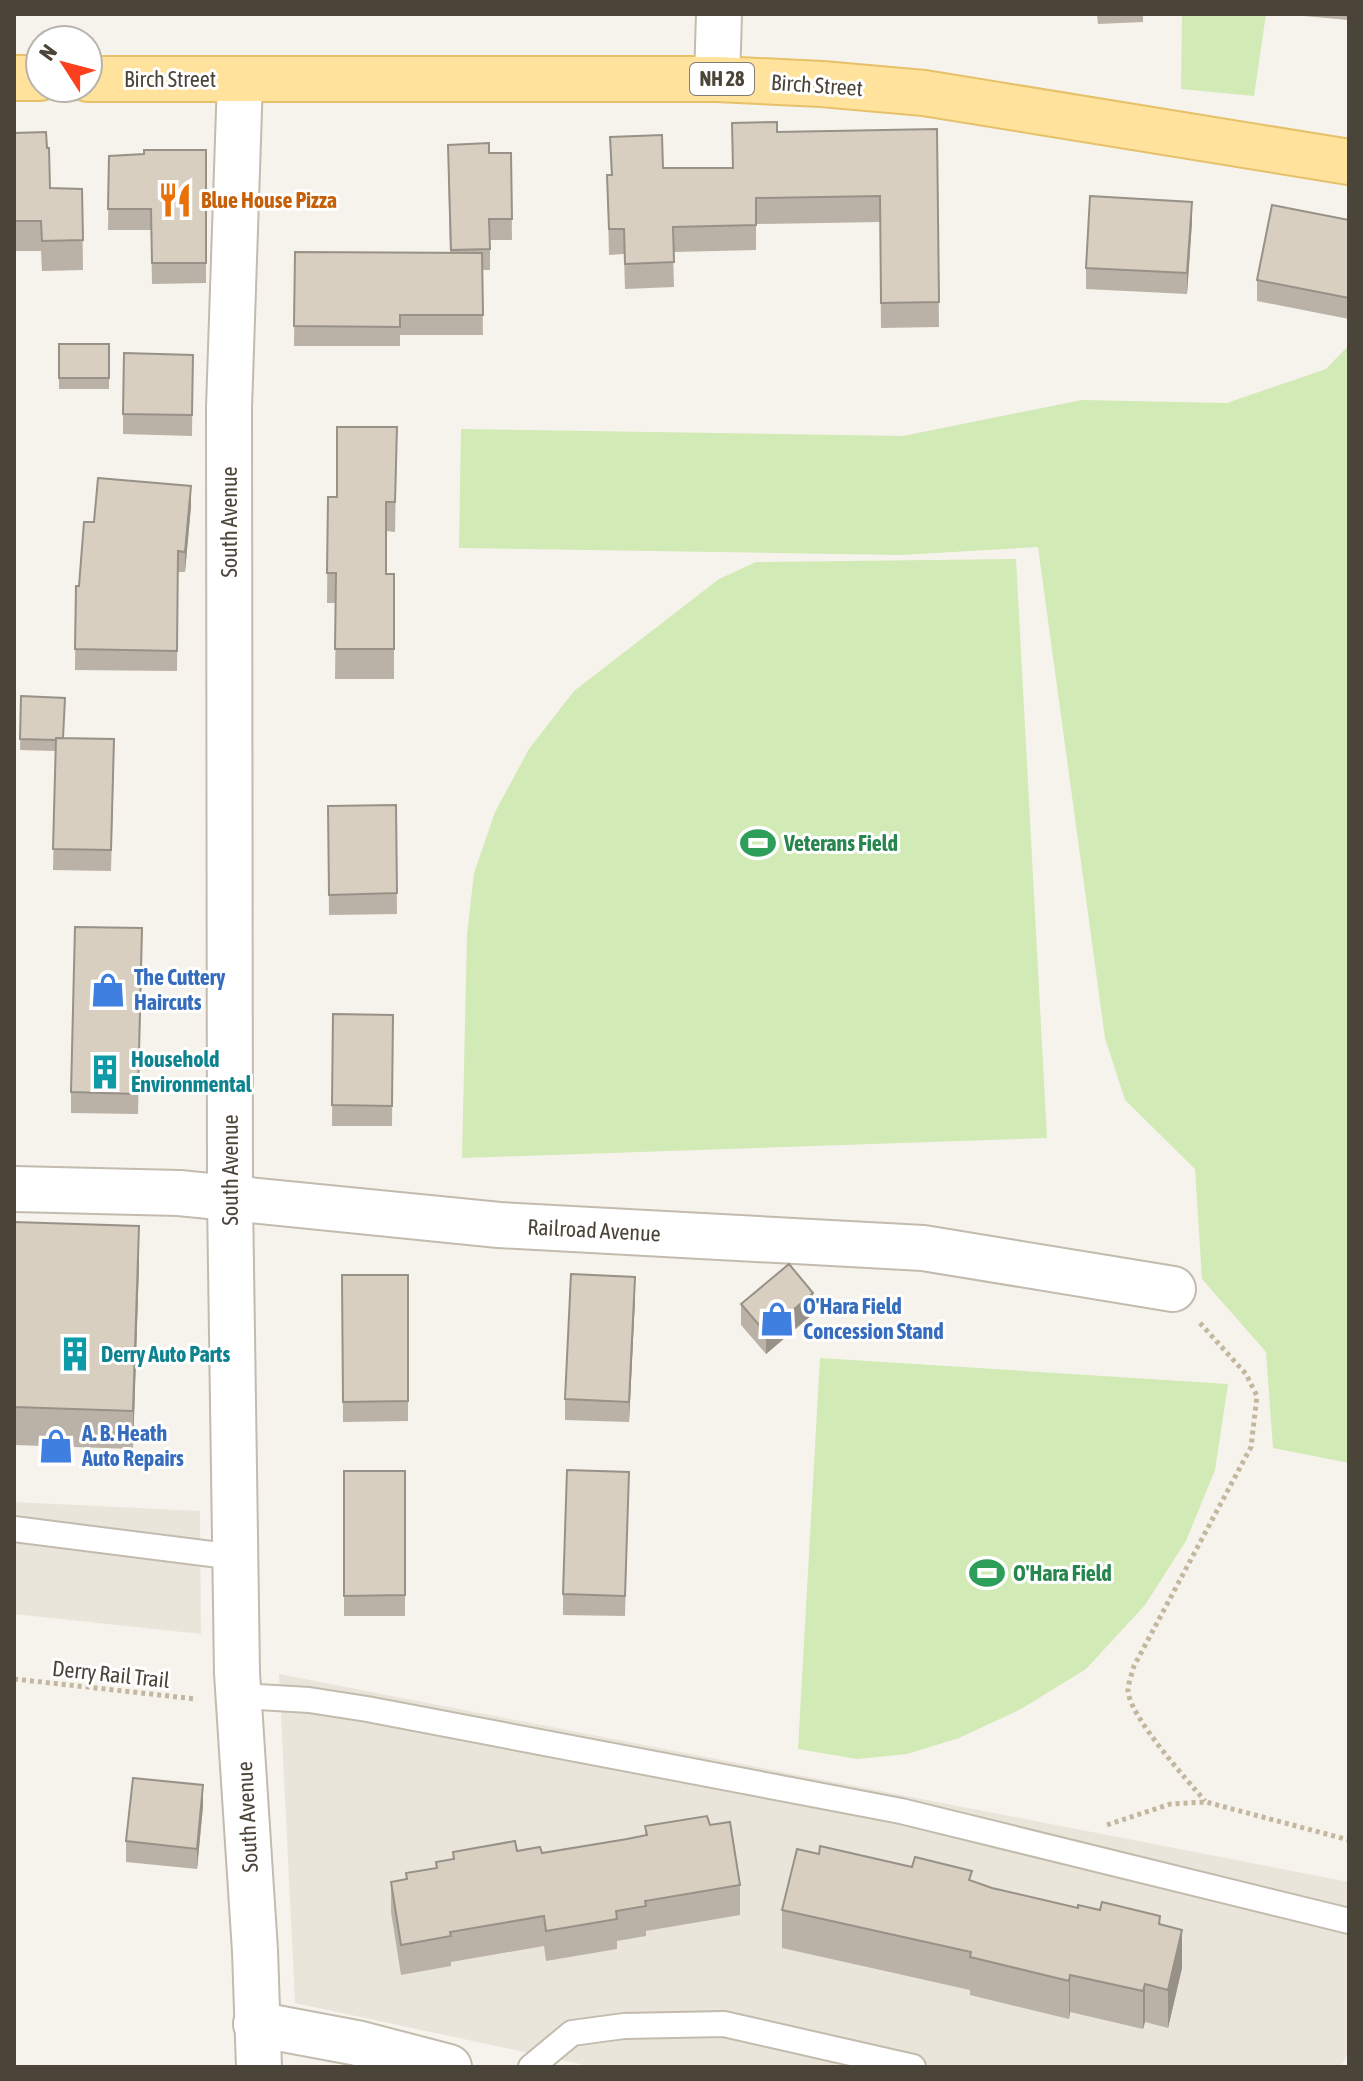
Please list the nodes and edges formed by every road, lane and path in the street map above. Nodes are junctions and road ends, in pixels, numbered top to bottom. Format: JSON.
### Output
{"nodes":[{"id":1,"x":719,"y":14,"type":"edge"},
{"id":2,"x":104,"y":79,"type":"edge"},
{"id":3,"x":717,"y":79,"type":"junction"},
{"id":4,"x":240,"y":80,"type":"junction"},
{"id":5,"x":1349,"y":162,"type":"edge"},
{"id":6,"x":14,"y":1189,"type":"edge"},
{"id":7,"x":230,"y":1199,"type":"junction"},
{"id":8,"x":1173,"y":1289,"type":"joint"},
{"id":9,"x":14,"y":1529,"type":"edge"},
{"id":10,"x":235,"y":1557,"type":"junction"},
{"id":11,"x":14,"y":1679,"type":"edge"},
{"id":12,"x":222,"y":1697,"type":"junction"},
{"id":13,"x":1206,"y":1802,"type":"dead end"},
{"id":14,"x":1349,"y":1921,"type":"edge"},
{"id":15,"x":256,"y":2024,"type":"junction"},
{"id":16,"x":356,"y":2055,"type":"edge"},
{"id":17,"x":259,"y":2067,"type":"edge"},
{"id":18,"x":449,"y":2067,"type":"edge"},
{"id":19,"x":531,"y":2067,"type":"edge"},
{"id":20,"x":913,"y":2067,"type":"edge"}],
"edges":[{"from":1,"to":3,"type":"street"},
{"from":2,"to":4,"type":"main road","name":"Birch Street","number":"NH 28"},
{"from":3,"to":4,"type":"main road","name":"Birch Street","number":"NH 28"},
{"from":3,"to":5,"type":"main road","name":"Birch Street","number":"NH 28"},
{"from":4,"to":7,"type":"street","name":"South Avenue"},
{"from":6,"to":7,"type":"street","name":"Railroad Avenue"},
{"from":7,"to":8,"type":"street","name":"Railroad Avenue"},
{"from":7,"to":10,"type":"street","name":"South Avenue"},
{"from":8,"to":13,"type":"path"},
{"from":9,"to":10,"type":"lane"},
{"from":10,"to":12,"type":"street","name":"South Avenue"},
{"from":11,"to":12,"type":"path","name":"Derry Rail Trail"},
{"from":12,"to":14,"type":"lane"},
{"from":12,"to":15,"type":"street","name":"South Avenue"},
{"from":15,"to":16,"type":"street"},
{"from":15,"to":17,"type":"street","name":"South Avenue"},
{"from":16,"to":18,"type":"street"},
{"from":19,"to":20,"type":"lane"}]}
